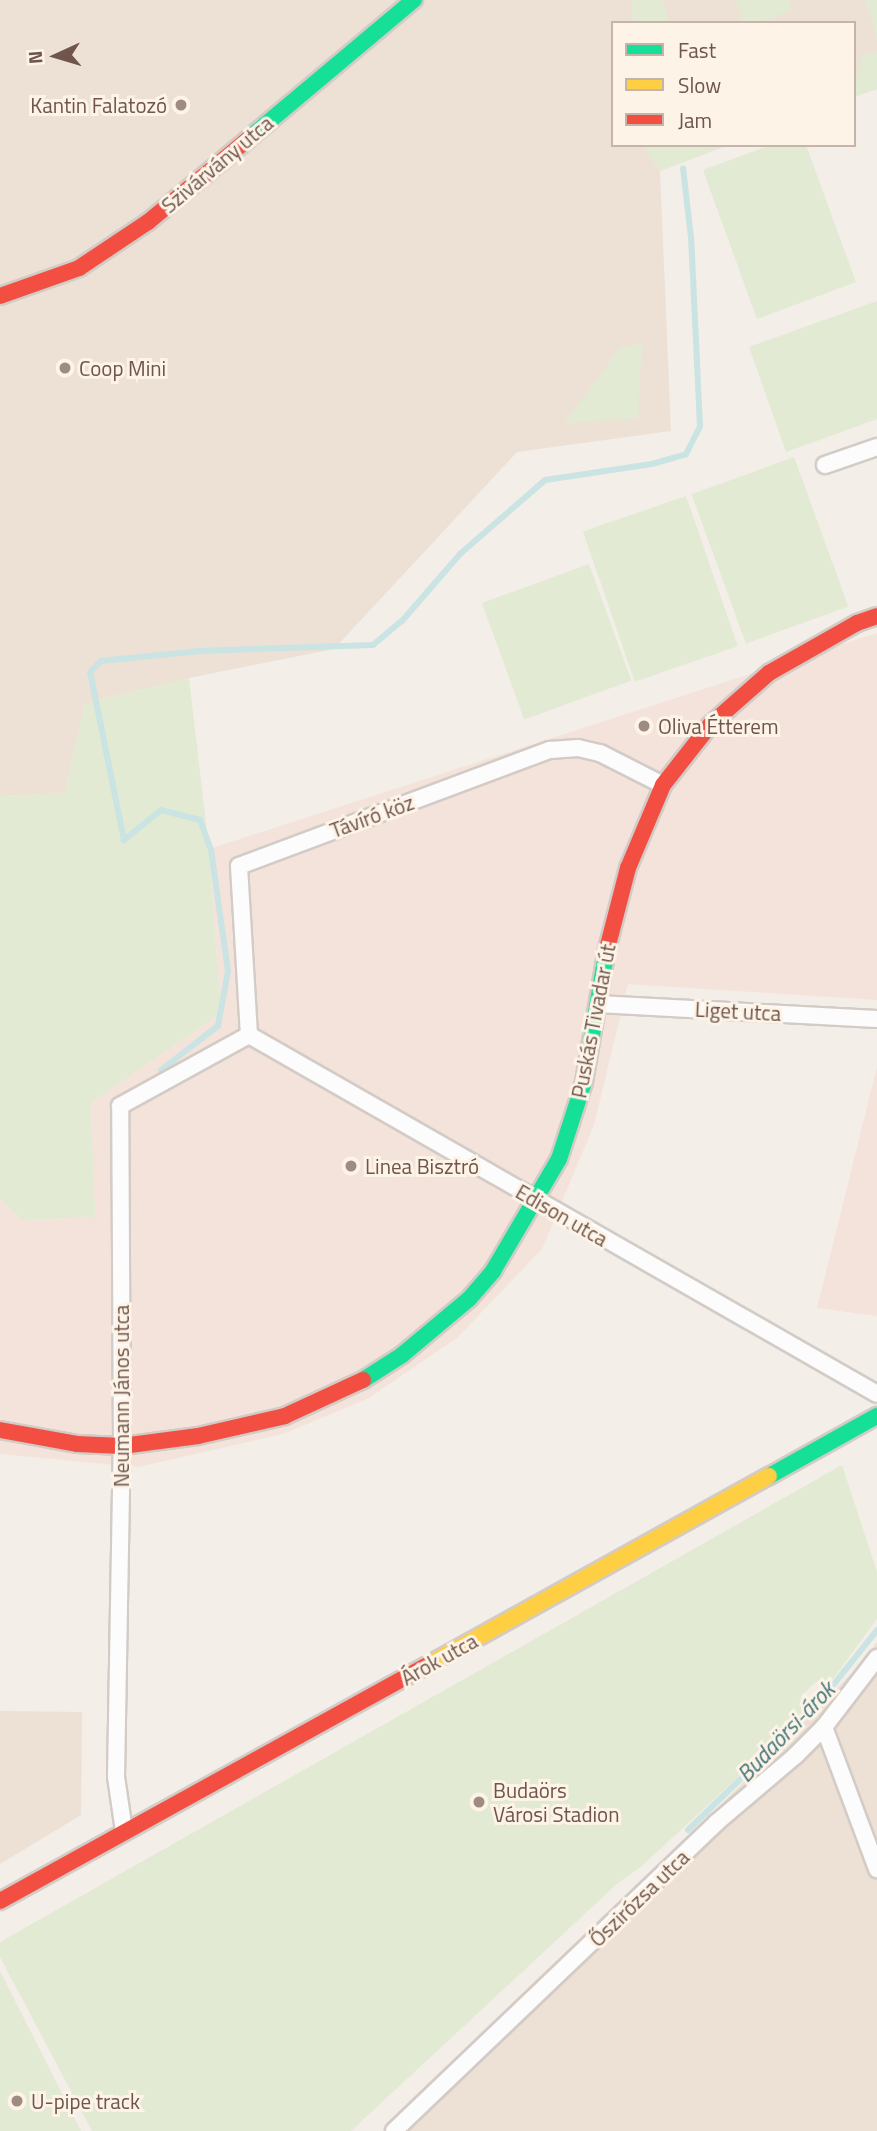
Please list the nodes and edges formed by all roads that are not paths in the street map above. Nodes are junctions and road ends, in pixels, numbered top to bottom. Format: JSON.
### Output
{"nodes":[{"id":1,"x":414,"y":0,"type":"edge"},
{"id":2,"x":0,"y":296,"type":"edge"},
{"id":3,"x":877,"y":447,"type":"edge"},
{"id":4,"x":825,"y":465,"type":"dead end"},
{"id":5,"x":877,"y":616,"type":"edge"},
{"id":6,"x":663,"y":785,"type":"junction"},
{"id":7,"x":598,"y":1004,"type":"junction"},
{"id":8,"x":877,"y":1019,"type":"edge"},
{"id":9,"x":248,"y":1035,"type":"junction"},
{"id":10,"x":536,"y":1201,"type":"junction"},
{"id":11,"x":877,"y":1394,"type":"edge"},
{"id":12,"x":877,"y":1416,"type":"edge"},
{"id":13,"x":0,"y":1430,"type":"edge"},
{"id":14,"x":122,"y":1446,"type":"junction"},
{"id":15,"x":877,"y":1658,"type":"edge"},
{"id":16,"x":824,"y":1727,"type":"junction"},
{"id":17,"x":124,"y":1831,"type":"junction"},
{"id":18,"x":877,"y":1869,"type":"edge"},
{"id":19,"x":0,"y":1901,"type":"edge"},
{"id":20,"x":394,"y":2131,"type":"edge"}],
"edges":[{"from":1,"to":2,"type":"street","name":"Szivárvány utca"},
{"from":3,"to":4,"type":"street"},
{"from":5,"to":6,"type":"street","name":"Puskás Tivadar út"},
{"from":6,"to":7,"type":"street","name":"Puskás Tivadar út"},
{"from":6,"to":9,"type":"street","name":"Távíró köz"},
{"from":7,"to":8,"type":"street","name":"Liget utca"},
{"from":7,"to":10,"type":"street","name":"Puskás Tivadar út"},
{"from":9,"to":10,"type":"street","name":"Edison utca"},
{"from":9,"to":14,"type":"street","name":"Neumann János utca"},
{"from":10,"to":11,"type":"street","name":"Edison utca"},
{"from":10,"to":14,"type":"street","name":"Puskás Tivadar út"},
{"from":12,"to":17,"type":"street","name":"Árok utca"},
{"from":13,"to":14,"type":"street","name":"Puskás Tivadar út"},
{"from":14,"to":17,"type":"street","name":"Neumann János utca"},
{"from":15,"to":16,"type":"street","name":"Őszirózsa utca"},
{"from":16,"to":18,"type":"street"},
{"from":16,"to":20,"type":"street","name":"Őszirózsa utca"},
{"from":17,"to":19,"type":"street","name":"Árok utca"}]}
